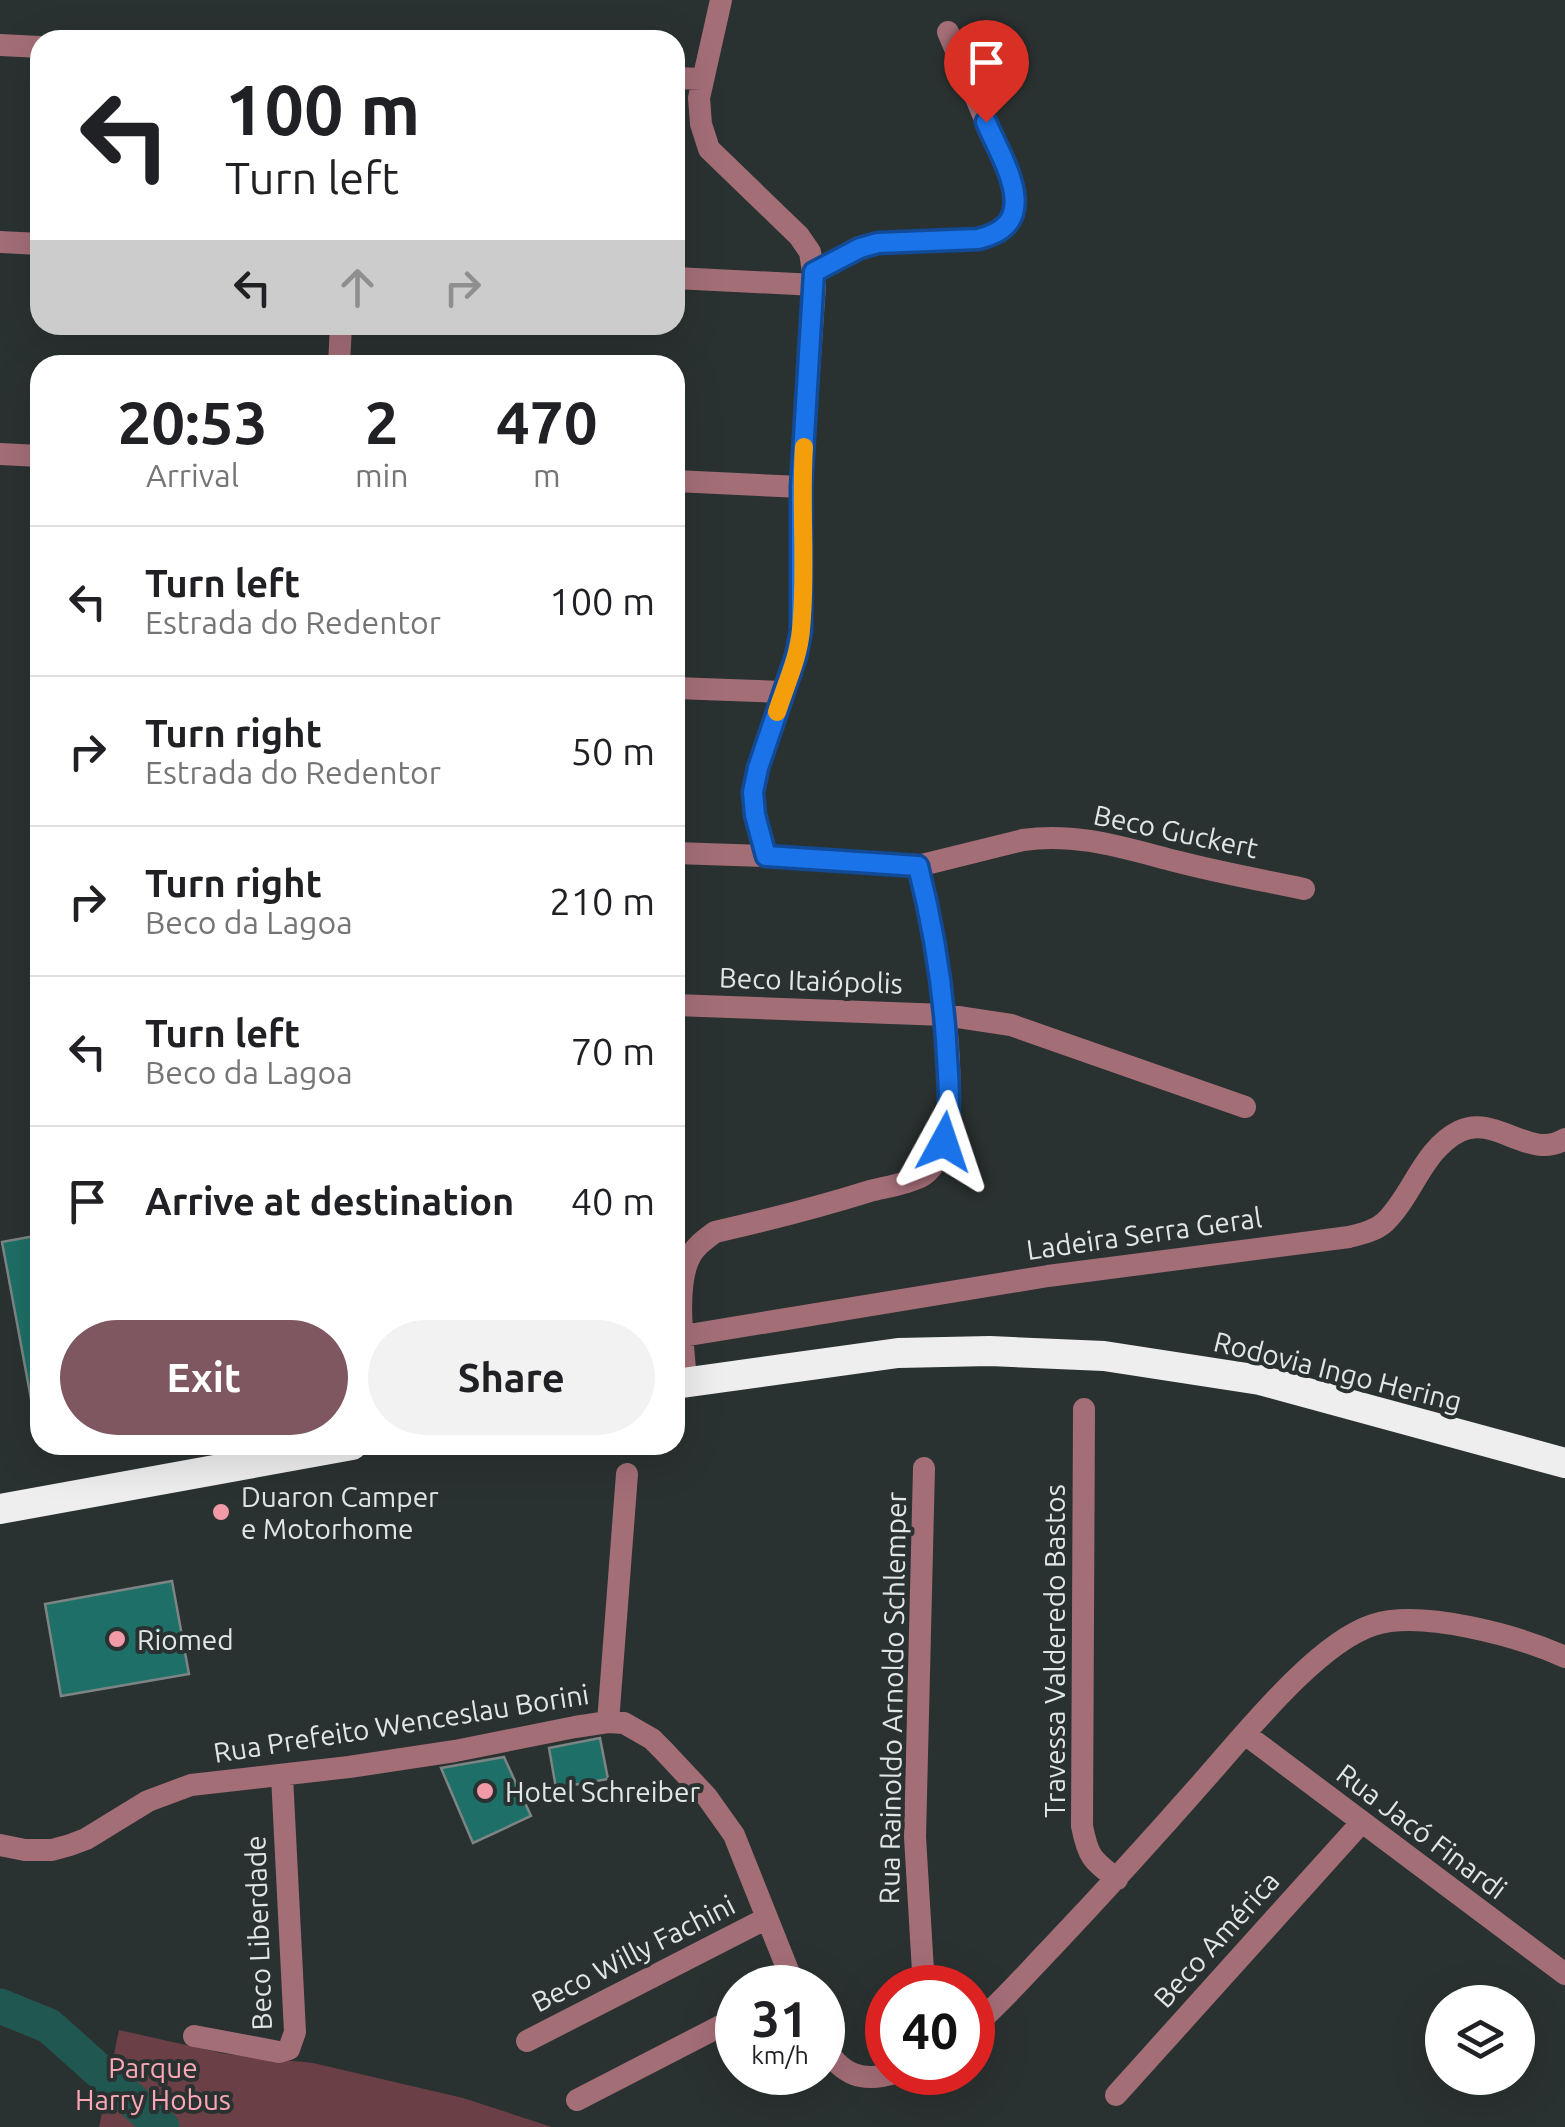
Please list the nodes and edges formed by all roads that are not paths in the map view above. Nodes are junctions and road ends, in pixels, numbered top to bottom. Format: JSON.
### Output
{"nodes":[{"id":1,"x":721,"y":0,"type":"edge"},
{"id":2,"x":948,"y":32,"type":"dead end"},
{"id":3,"x":0,"y":45,"type":"edge"},
{"id":4,"x":30,"y":46,"type":"edge"},
{"id":5,"x":685,"y":78,"type":"edge"},
{"id":6,"x":702,"y":79,"type":"junction"},
{"id":7,"x":0,"y":242,"type":"edge"},
{"id":8,"x":30,"y":244,"type":"edge"},
{"id":9,"x":685,"y":278,"type":"edge"},
{"id":10,"x":814,"y":279,"type":"junction"},
{"id":11,"x":0,"y":454,"type":"edge"},
{"id":12,"x":30,"y":456,"type":"edge"},
{"id":13,"x":685,"y":481,"type":"edge"},
{"id":14,"x":801,"y":487,"type":"junction"},
{"id":15,"x":685,"y":688,"type":"edge"},
{"id":16,"x":783,"y":692,"type":"junction"},
{"id":17,"x":685,"y":854,"type":"edge"},
{"id":18,"x":766,"y":856,"type":"junction"},
{"id":19,"x":918,"y":866,"type":"junction"},
{"id":20,"x":1304,"y":889,"type":"dead end"},
{"id":21,"x":685,"y":1006,"type":"edge"},
{"id":22,"x":945,"y":1015,"type":"junction"},
{"id":23,"x":1245,"y":1107,"type":"dead end"},
{"id":24,"x":1565,"y":1139,"type":"edge"},
{"id":25,"x":685,"y":1270,"type":"edge"},
{"id":26,"x":685,"y":1336,"type":"edge"},
{"id":27,"x":685,"y":1382,"type":"edge"},
{"id":28,"x":1084,"y":1409,"type":"dead end"},
{"id":29,"x":296,"y":1455,"type":"edge"},
{"id":30,"x":1565,"y":1463,"type":"edge"},
{"id":31,"x":924,"y":1468,"type":"dead end"},
{"id":32,"x":627,"y":1474,"type":"dead end"},
{"id":33,"x":0,"y":1508,"type":"edge"},
{"id":34,"x":1565,"y":1657,"type":"edge"},
{"id":35,"x":608,"y":1722,"type":"junction"},
{"id":36,"x":1245,"y":1734,"type":"junction"},
{"id":37,"x":282,"y":1776,"type":"junction"},
{"id":38,"x":1361,"y":1823,"type":"junction"},
{"id":39,"x":0,"y":1845,"type":"edge"},
{"id":40,"x":1117,"y":1879,"type":"junction"},
{"id":41,"x":767,"y":1918,"type":"junction"},
{"id":42,"x":786,"y":1965,"type":"edge"},
{"id":43,"x":923,"y":1965,"type":"edge"},
{"id":44,"x":1565,"y":1974,"type":"edge"},
{"id":45,"x":995,"y":2004,"type":"edge"},
{"id":46,"x":715,"y":2029,"type":"edge"},
{"id":47,"x":194,"y":2036,"type":"dead end"},
{"id":48,"x":527,"y":2041,"type":"dead end"},
{"id":49,"x":1116,"y":2094,"type":"dead end"},
{"id":50,"x":577,"y":2100,"type":"dead end"}],
"edges":[{"from":1,"to":6,"type":"street"},
{"from":2,"to":10,"type":"street"},
{"from":3,"to":4,"type":"street"},
{"from":5,"to":6,"type":"street"},
{"from":6,"to":10,"type":"street"},
{"from":7,"to":8,"type":"street"},
{"from":9,"to":10,"type":"street"},
{"from":10,"to":14,"type":"street"},
{"from":11,"to":12,"type":"street"},
{"from":13,"to":14,"type":"street"},
{"from":14,"to":16,"type":"street"},
{"from":15,"to":16,"type":"street"},
{"from":16,"to":18,"type":"street"},
{"from":17,"to":18,"type":"street","name":"Beco Guckert"},
{"from":18,"to":19,"type":"street","name":"Beco Guckert"},
{"from":19,"to":20,"type":"street","name":"Beco Guckert"},
{"from":19,"to":22,"type":"street"},
{"from":21,"to":22,"type":"street","name":"Beco Itaiópolis"},
{"from":22,"to":23,"type":"street","name":"Beco Itaiópolis"},
{"from":22,"to":25,"type":"street"},
{"from":24,"to":26,"type":"street","name":"Ladeira Serra Geral"},
{"from":27,"to":30,"type":"highway","name":"Rodovia Ingo Hering"},
{"from":28,"to":40,"type":"street","name":"Travessa Valderedo Bastos"},
{"from":29,"to":33,"type":"highway"},
{"from":31,"to":43,"type":"street","name":"Rua Rainoldo Arnoldo Schlemper"},
{"from":32,"to":35,"type":"street"},
{"from":34,"to":36,"type":"street"},
{"from":35,"to":37,"type":"street","name":"Rua Prefeito Wenceslau Borini"},
{"from":35,"to":41,"type":"street","name":"Rua Prefeito Wenceslau Borini"},
{"from":36,"to":38,"type":"street","name":"Rua Jacó Finardi"},
{"from":36,"to":40,"type":"street"},
{"from":37,"to":39,"type":"street","name":"Rua Prefeito Wenceslau Borini"},
{"from":37,"to":47,"type":"street","name":"Beco Liberdade"},
{"from":38,"to":44,"type":"street","name":"Rua Jacó Finardi"},
{"from":38,"to":49,"type":"street","name":"Beco América"},
{"from":40,"to":45,"type":"street"},
{"from":41,"to":42,"type":"street","name":"Rua Prefeito Wenceslau Borini"},
{"from":41,"to":48,"type":"street","name":"Beco Willy Fachini"},
{"from":46,"to":50,"type":"street"}]}
